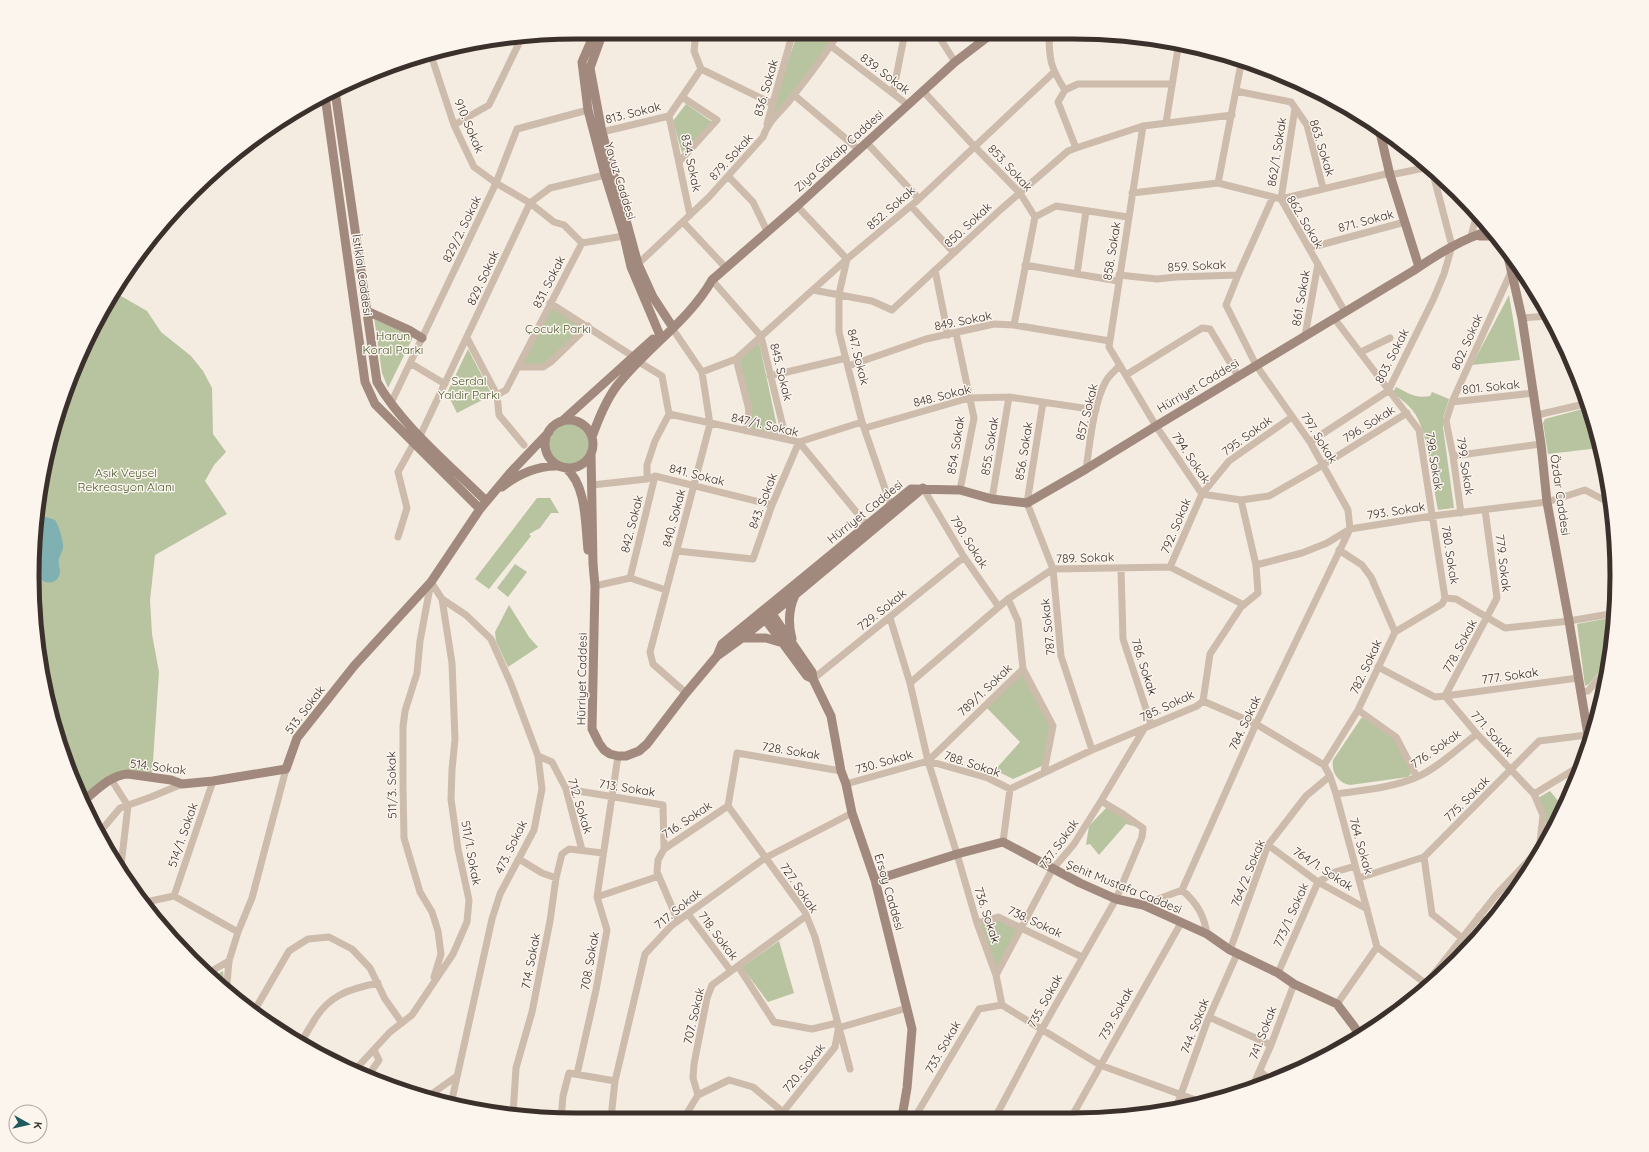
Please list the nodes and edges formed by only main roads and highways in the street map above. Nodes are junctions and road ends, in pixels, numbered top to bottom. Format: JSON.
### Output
{"nodes":[{"id":1,"x":592,"y":39,"type":"edge"},
{"id":2,"x":600,"y":39,"type":"edge"},
{"id":3,"x":985,"y":39,"type":"edge"},
{"id":4,"x":336,"y":95,"type":"edge"},
{"id":5,"x":326,"y":101,"type":"edge"},
{"id":6,"x":1381,"y":137,"type":"edge"},
{"id":7,"x":1485,"y":232,"type":"edge"},
{"id":8,"x":1471,"y":236,"type":"junction"},
{"id":9,"x":1488,"y":236,"type":"edge"},
{"id":10,"x":1509,"y":264,"type":"edge"},
{"id":11,"x":1419,"y":267,"type":"junction"},
{"id":12,"x":367,"y":312,"type":"junction"},
{"id":13,"x":670,"y":326,"type":"junction"},
{"id":14,"x":660,"y":336,"type":"junction"},
{"id":15,"x":422,"y":338,"type":"road end"},
{"id":16,"x":633,"y":363,"type":"junction"},
{"id":17,"x":561,"y":422,"type":"junction"},
{"id":18,"x":549,"y":432,"type":"junction"},
{"id":19,"x":592,"y":437,"type":"junction"},
{"id":20,"x":417,"y":439,"type":"junction"},
{"id":21,"x":592,"y":453,"type":"junction"},
{"id":22,"x":563,"y":467,"type":"junction"},
{"id":23,"x":923,"y":488,"type":"junction"},
{"id":24,"x":486,"y":501,"type":"junction"},
{"id":25,"x":480,"y":508,"type":"junction"},
{"id":26,"x":593,"y":564,"type":"junction"},
{"id":27,"x":796,"y":594,"type":"junction"},
{"id":28,"x":766,"y":613,"type":"junction"},
{"id":29,"x":742,"y":638,"type":"junction"},
{"id":30,"x":792,"y":642,"type":"junction"},
{"id":31,"x":782,"y":643,"type":"junction"},
{"id":32,"x":717,"y":656,"type":"junction"},
{"id":33,"x":813,"y":679,"type":"junction"},
{"id":34,"x":1587,"y":732,"type":"edge"},
{"id":35,"x":286,"y":769,"type":"joint"},
{"id":36,"x":87,"y":798,"type":"edge"},
{"id":37,"x":875,"y":880,"type":"junction"},
{"id":38,"x":1357,"y":1031,"type":"edge"},
{"id":39,"x":903,"y":1113,"type":"edge"}],
"edges":[{"from":1,"to":14,"type":"main road","name":"Yavuz Caddesi"},
{"from":2,"to":13,"type":"main road","name":"Yavuz Caddesi"},
{"from":3,"to":13,"type":"main road","name":"Ziya Gökalp Caddesi"},
{"from":4,"to":12,"type":"main road","name":"İstiklal Caddesi"},
{"from":5,"to":20,"type":"main road","name":"İstiklal Caddesi"},
{"from":6,"to":11,"type":"main road"},
{"from":7,"to":8,"type":"main road","name":"Hürriyet Caddesi"},
{"from":8,"to":9,"type":"main road","name":"Hürriyet Caddesi"},
{"from":8,"to":11,"type":"main road","name":"Hürriyet Caddesi"},
{"from":10,"to":34,"type":"main road","name":"Özdar Caddesi"},
{"from":11,"to":23,"type":"main road","name":"Hürriyet Caddesi"},
{"from":12,"to":15,"type":"main road"},
{"from":12,"to":20,"type":"main road","name":"İstiklal Caddesi"},
{"from":13,"to":14,"type":"main road","name":"Ziya Gökalp Caddesi"},
{"from":14,"to":16,"type":"main road","name":"Ziya Gökalp Caddesi"},
{"from":16,"to":17,"type":"main road"},
{"from":16,"to":19,"type":"main road"},
{"from":17,"to":18,"type":"main road"},
{"from":17,"to":19,"type":"main road"},
{"from":18,"to":22,"type":"main road"},
{"from":18,"to":24,"type":"main road"},
{"from":19,"to":21,"type":"main road"},
{"from":20,"to":24,"type":"main road","name":"İstiklal Caddesi"},
{"from":20,"to":25,"type":"main road","name":"İstiklal Caddesi"},
{"from":21,"to":22,"type":"main road"},
{"from":21,"to":26,"type":"main road"},
{"from":22,"to":24,"type":"main road"},
{"from":22,"to":26,"type":"main road"},
{"from":23,"to":27,"type":"main road","name":"Hürriyet Caddesi"},
{"from":23,"to":28,"type":"main road","name":"Hürriyet Caddesi"},
{"from":24,"to":25,"type":"main road","name":"513. Sokak"},
{"from":25,"to":35,"type":"main road","name":"513. Sokak"},
{"from":26,"to":32,"type":"main road","name":"Hürriyet Caddesi"},
{"from":27,"to":28,"type":"main road","name":"Hürriyet Caddesi"},
{"from":27,"to":30,"type":"main road","name":"Ersoy Caddesi"},
{"from":28,"to":29,"type":"main road","name":"Hürriyet Caddesi"},
{"from":28,"to":30,"type":"main road","name":"Ersoy Caddesi"},
{"from":28,"to":31,"type":"main road","name":"Ersoy Caddesi"},
{"from":28,"to":32,"type":"main road","name":"Hürriyet Caddesi"},
{"from":29,"to":31,"type":"main road"},
{"from":29,"to":32,"type":"main road","name":"Hürriyet Caddesi"},
{"from":30,"to":33,"type":"main road","name":"Ersoy Caddesi"},
{"from":31,"to":33,"type":"main road","name":"Ersoy Caddesi"},
{"from":33,"to":37,"type":"main road","name":"Ersoy Caddesi"},
{"from":35,"to":36,"type":"main road","name":"514. Sokak"},
{"from":37,"to":38,"type":"main road","name":"Şehit Mustafa Caddesi"},
{"from":37,"to":39,"type":"main road","name":"Ersoy Caddesi"}]}
